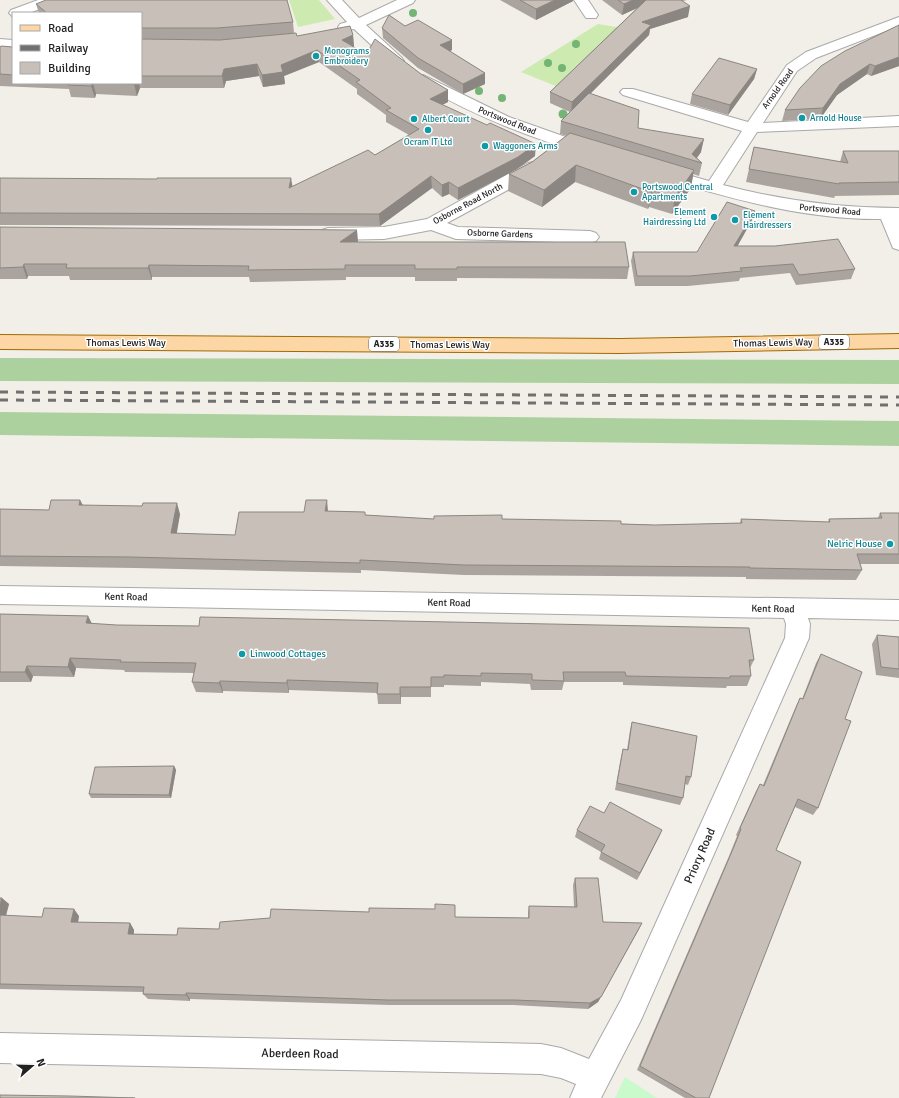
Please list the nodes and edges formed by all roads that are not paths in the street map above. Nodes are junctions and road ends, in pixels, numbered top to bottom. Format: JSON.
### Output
{"nodes":[{"id":1,"x":51,"y":0,"type":"edge"},
{"id":2,"x":334,"y":0,"type":"edge"},
{"id":3,"x":408,"y":0,"type":"edge"},
{"id":4,"x":581,"y":0,"type":"edge"},
{"id":5,"x":19,"y":12,"type":"edge"},
{"id":6,"x":591,"y":15,"type":"dead end"},
{"id":7,"x":899,"y":21,"type":"edge"},
{"id":8,"x":357,"y":24,"type":"junction"},
{"id":9,"x":335,"y":30,"type":"edge"},
{"id":10,"x":0,"y":44,"type":"edge"},
{"id":11,"x":12,"y":44,"type":"edge"},
{"id":12,"x":628,"y":92,"type":"dead end"},
{"id":13,"x":899,"y":121,"type":"edge"},
{"id":14,"x":750,"y":128,"type":"junction"},
{"id":15,"x":565,"y":143,"type":"junction"},
{"id":16,"x":601,"y":154,"type":"edge"},
{"id":17,"x":646,"y":167,"type":"edge"},
{"id":18,"x":712,"y":188,"type":"junction"},
{"id":19,"x":894,"y":213,"type":"edge"},
{"id":20,"x":432,"y":224,"type":"junction"},
{"id":21,"x":310,"y":234,"type":"edge"},
{"id":22,"x":590,"y":236,"type":"dead end"},
{"id":23,"x":899,"y":244,"type":"edge"},
{"id":24,"x":899,"y":341,"type":"edge"},
{"id":25,"x":0,"y":342,"type":"edge"},
{"id":26,"x":0,"y":595,"type":"edge"},
{"id":27,"x":793,"y":609,"type":"junction"},
{"id":28,"x":899,"y":610,"type":"edge"},
{"id":29,"x":0,"y":1048,"type":"edge"},
{"id":30,"x":591,"y":1088,"type":"edge"}],
"edges":[{"from":1,"to":5,"type":"street"},
{"from":2,"to":8,"type":"street","name":"Portswood Road"},
{"from":3,"to":8,"type":"street"},
{"from":4,"to":6,"type":"street"},
{"from":7,"to":14,"type":"street","name":"Arnold Road"},
{"from":8,"to":9,"type":"street"},
{"from":8,"to":15,"type":"street","name":"Portswood Road"},
{"from":10,"to":11,"type":"street"},
{"from":12,"to":14,"type":"street"},
{"from":13,"to":14,"type":"street"},
{"from":14,"to":18,"type":"street","name":"Arnold Road"},
{"from":15,"to":16,"type":"street","name":"Portswood Road"},
{"from":15,"to":20,"type":"street","name":"Osborne Road North"},
{"from":17,"to":18,"type":"street","name":"Portswood Road"},
{"from":18,"to":19,"type":"street","name":"Portswood Road"},
{"from":19,"to":23,"type":"street"},
{"from":20,"to":21,"type":"street","name":"Osborne Road North"},
{"from":20,"to":22,"type":"street","name":"Osborne Gardens"},
{"from":24,"to":25,"type":"main road","name":"Thomas Lewis Way","number":"A335"},
{"from":26,"to":27,"type":"street","name":"Kent Road"},
{"from":27,"to":28,"type":"street","name":"Kent Road"},
{"from":27,"to":30,"type":"street","name":"Priory Road"},
{"from":29,"to":30,"type":"street","name":"Aberdeen Road"}]}
